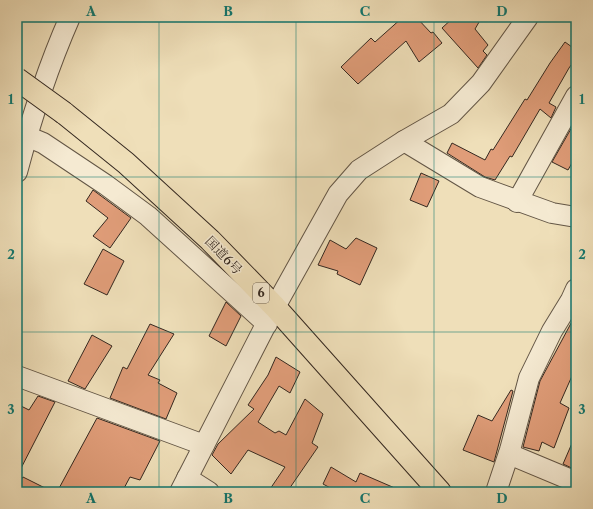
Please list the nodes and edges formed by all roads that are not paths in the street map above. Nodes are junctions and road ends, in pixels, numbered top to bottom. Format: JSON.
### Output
{"nodes":[{"id":1,"x":70,"y":17,"type":"edge"},
{"id":2,"x":528,"y":17,"type":"edge"},
{"id":3,"x":17,"y":78,"type":"edge"},
{"id":4,"x":576,"y":96,"type":"edge"},
{"id":5,"x":24,"y":128,"type":"edge"},
{"id":6,"x":404,"y":141,"type":"junction"},
{"id":7,"x":17,"y":172,"type":"edge"},
{"id":8,"x":517,"y":202,"type":"junction"},
{"id":9,"x":576,"y":217,"type":"edge"},
{"id":10,"x":574,"y":299,"type":"edge"},
{"id":11,"x":271,"y":316,"type":"junction"},
{"id":12,"x":17,"y":376,"type":"edge"},
{"id":13,"x":204,"y":445,"type":"junction"},
{"id":14,"x":508,"y":454,"type":"junction"},
{"id":15,"x":576,"y":482,"type":"edge"},
{"id":16,"x":184,"y":485,"type":"edge"},
{"id":17,"x":209,"y":492,"type":"edge"},
{"id":18,"x":440,"y":492,"type":"edge"},
{"id":19,"x":496,"y":492,"type":"edge"}],
"edges":[{"from":1,"to":5,"type":"street"},
{"from":2,"to":6,"type":"street"},
{"from":3,"to":11,"type":"highway","name":"国道6号","number":"6","bridge":true},
{"from":4,"to":8,"type":"street"},
{"from":5,"to":7,"type":"street"},
{"from":5,"to":11,"type":"street"},
{"from":6,"to":8,"type":"street"},
{"from":6,"to":11,"type":"street"},
{"from":8,"to":9,"type":"street"},
{"from":10,"to":14,"type":"street"},
{"from":11,"to":13,"type":"street"},
{"from":11,"to":18,"type":"highway","name":"国道6号","number":"6"},
{"from":12,"to":13,"type":"street"},
{"from":13,"to":16,"type":"street"},
{"from":14,"to":15,"type":"street"},
{"from":14,"to":19,"type":"street"},
{"from":16,"to":17,"type":"street"}]}
